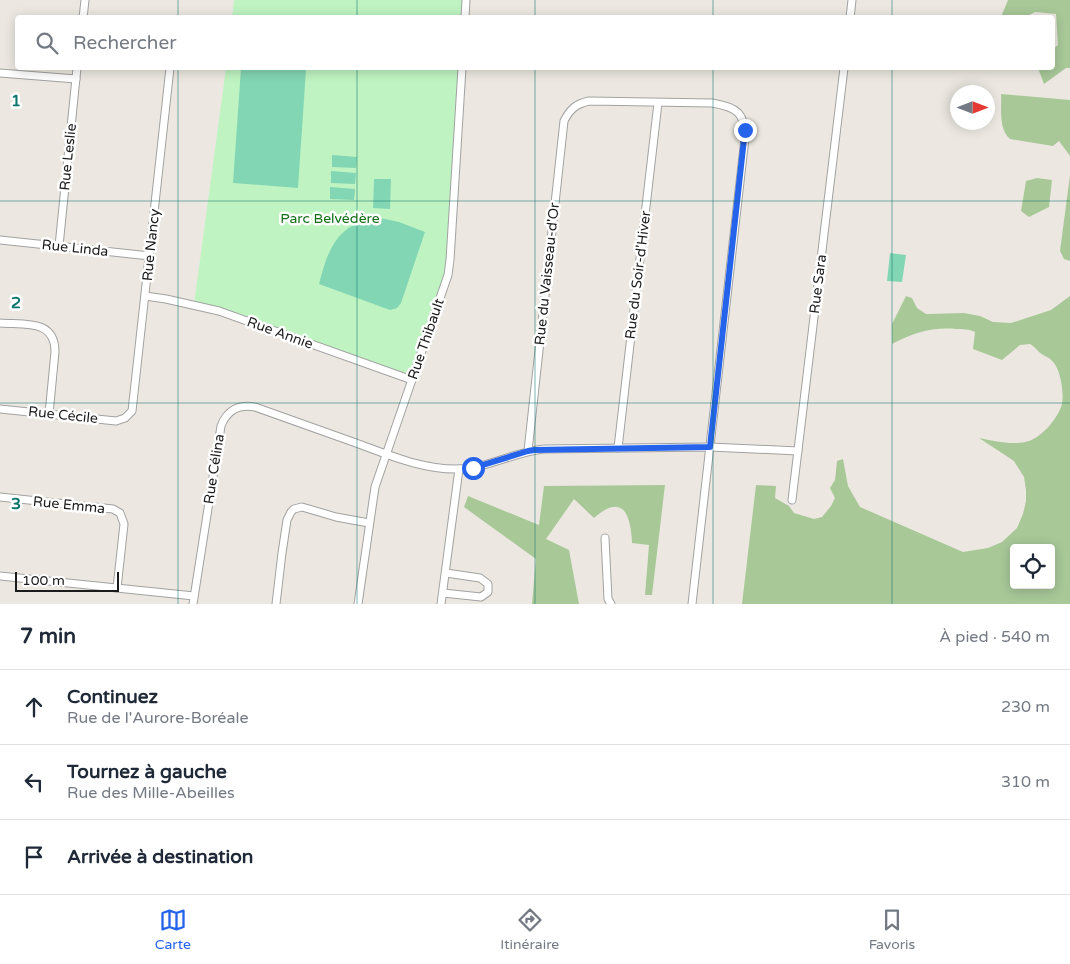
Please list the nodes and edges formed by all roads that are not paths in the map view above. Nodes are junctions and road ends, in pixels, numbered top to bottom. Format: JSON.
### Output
{"nodes":[{"id":1,"x":84,"y":0,"type":"edge"},
{"id":2,"x":466,"y":0,"type":"edge"},
{"id":3,"x":852,"y":0,"type":"edge"},
{"id":4,"x":83,"y":15,"type":"edge"},
{"id":5,"x":465,"y":15,"type":"edge"},
{"id":6,"x":850,"y":15,"type":"edge"},
{"id":7,"x":78,"y":70,"type":"edge"},
{"id":8,"x":170,"y":70,"type":"edge"},
{"id":9,"x":462,"y":70,"type":"edge"},
{"id":10,"x":844,"y":70,"type":"edge"},
{"id":11,"x":0,"y":73,"type":"edge"},
{"id":12,"x":76,"y":80,"type":"junction"},
{"id":13,"x":658,"y":103,"type":"junction"},
{"id":14,"x":0,"y":240,"type":"edge"},
{"id":15,"x":59,"y":246,"type":"junction"},
{"id":16,"x":150,"y":256,"type":"junction"},
{"id":17,"x":145,"y":296,"type":"junction"},
{"id":18,"x":0,"y":323,"type":"edge"},
{"id":19,"x":412,"y":380,"type":"junction"},
{"id":20,"x":0,"y":408,"type":"edge"},
{"id":21,"x":49,"y":414,"type":"junction"},
{"id":22,"x":125,"y":418,"type":"joint"},
{"id":23,"x":710,"y":447,"type":"junction"},
{"id":24,"x":618,"y":448,"type":"junction"},
{"id":25,"x":528,"y":451,"type":"junction"},
{"id":26,"x":798,"y":451,"type":"junction"},
{"id":27,"x":386,"y":454,"type":"junction"},
{"id":28,"x":459,"y":469,"type":"junction"},
{"id":29,"x":0,"y":497,"type":"edge"},
{"id":30,"x":792,"y":500,"type":"dead end"},
{"id":31,"x":369,"y":523,"type":"junction"},
{"id":32,"x":606,"y":538,"type":"dead end"},
{"id":33,"x":446,"y":573,"type":"junction"},
{"id":34,"x":0,"y":576,"type":"edge"},
{"id":35,"x":117,"y":588,"type":"junction"},
{"id":36,"x":443,"y":593,"type":"junction"},
{"id":37,"x":194,"y":596,"type":"junction"},
{"id":38,"x":193,"y":604,"type":"edge"},
{"id":39,"x":276,"y":604,"type":"edge"},
{"id":40,"x":358,"y":604,"type":"edge"},
{"id":41,"x":442,"y":604,"type":"edge"},
{"id":42,"x":611,"y":604,"type":"edge"},
{"id":43,"x":692,"y":604,"type":"edge"}],
"edges":[{"from":1,"to":4,"type":"street"},
{"from":2,"to":5,"type":"street"},
{"from":3,"to":6,"type":"street"},
{"from":7,"to":12,"type":"street","name":"Rue Leslie"},
{"from":8,"to":16,"type":"street","name":"Rue Nancy"},
{"from":9,"to":19,"type":"street","name":"Rue Thibault"},
{"from":10,"to":26,"type":"street","name":"Rue Sara"},
{"from":11,"to":12,"type":"street"},
{"from":12,"to":15,"type":"street","name":"Rue Leslie"},
{"from":13,"to":23,"type":"street"},
{"from":13,"to":24,"type":"street","name":"Rue du Soir-d'Hiver"},
{"from":13,"to":25,"type":"street","name":"Rue du Vaisseau-d'Or"},
{"from":14,"to":15,"type":"street","name":"Rue Linda"},
{"from":15,"to":16,"type":"street","name":"Rue Linda"},
{"from":16,"to":17,"type":"street","name":"Rue Nancy"},
{"from":17,"to":19,"type":"street","name":"Rue Annie"},
{"from":17,"to":22,"type":"street","name":"Rue Nancy"},
{"from":18,"to":21,"type":"street"},
{"from":19,"to":27,"type":"street","name":"Rue Thibault"},
{"from":20,"to":21,"type":"street","name":"Rue Cécile"},
{"from":21,"to":22,"type":"street","name":"Rue Cécile"},
{"from":23,"to":24,"type":"street"},
{"from":23,"to":26,"type":"street"},
{"from":23,"to":43,"type":"street"},
{"from":24,"to":25,"type":"street"},
{"from":25,"to":28,"type":"street"},
{"from":26,"to":30,"type":"street","name":"Rue Sara"},
{"from":27,"to":28,"type":"street"},
{"from":27,"to":31,"type":"street","name":"Rue Thibault"},
{"from":27,"to":37,"type":"street","name":"Rue Célina"},
{"from":28,"to":33,"type":"street"},
{"from":29,"to":35,"type":"street","name":"Rue Emma"},
{"from":31,"to":39,"type":"street"},
{"from":31,"to":40,"type":"street","name":"Rue Thibault"},
{"from":32,"to":42,"type":"street"},
{"from":33,"to":36,"type":"street"},
{"from":33,"to":36,"type":"street"},
{"from":34,"to":35,"type":"street"},
{"from":35,"to":37,"type":"street"},
{"from":36,"to":41,"type":"street"},
{"from":37,"to":38,"type":"street","name":"Rue Célina"}]}
